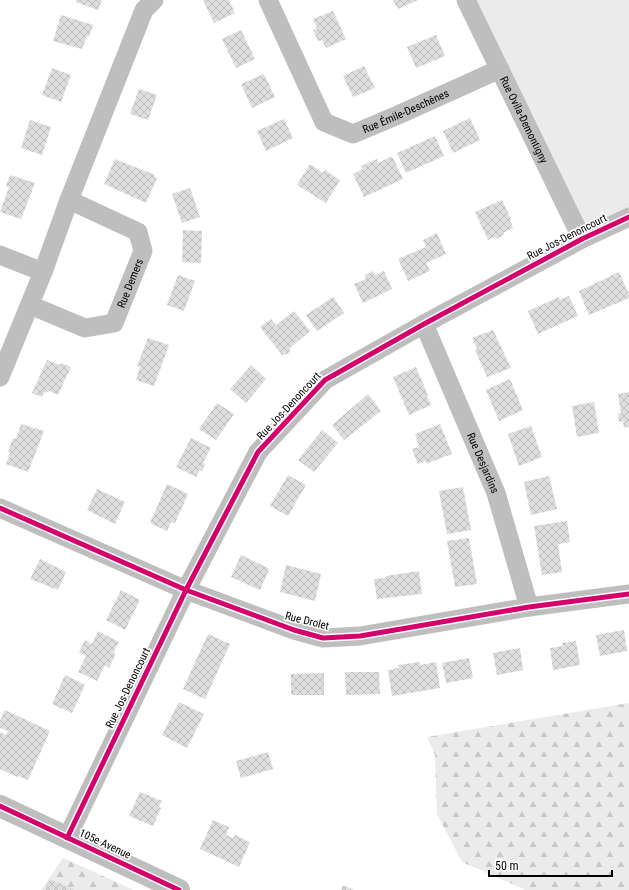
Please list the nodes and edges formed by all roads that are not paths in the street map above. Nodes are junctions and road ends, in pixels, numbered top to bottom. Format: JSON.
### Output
{"nodes":[{"id":1,"x":154,"y":0,"type":"edge"},
{"id":2,"x":268,"y":0,"type":"edge"},
{"id":3,"x":466,"y":0,"type":"edge"},
{"id":4,"x":500,"y":69,"type":"junction"},
{"id":5,"x":69,"y":200,"type":"junction"},
{"id":6,"x":629,"y":217,"type":"edge"},
{"id":7,"x":582,"y":239,"type":"junction"},
{"id":8,"x":0,"y":255,"type":"edge"},
{"id":9,"x":43,"y":272,"type":"junction"},
{"id":10,"x":30,"y":305,"type":"junction"},
{"id":11,"x":424,"y":324,"type":"junction"},
{"id":12,"x":0,"y":377,"type":"edge"},
{"id":13,"x":0,"y":508,"type":"edge"},
{"id":14,"x":186,"y":590,"type":"junction"},
{"id":15,"x":629,"y":594,"type":"edge"},
{"id":16,"x":529,"y":607,"type":"junction"},
{"id":17,"x":0,"y":806,"type":"edge"},
{"id":18,"x":68,"y":838,"type":"junction"},
{"id":19,"x":179,"y":890,"type":"edge"}],
"edges":[{"from":1,"to":5,"type":"street"},
{"from":2,"to":4,"type":"street","name":"Rue Émile-Deschênes"},
{"from":3,"to":4,"type":"street","name":"Rue Ovila-Demontigny"},
{"from":4,"to":7,"type":"street","name":"Rue Ovila-Demontigny"},
{"from":5,"to":9,"type":"street"},
{"from":5,"to":10,"type":"street","name":"Rue Demers"},
{"from":6,"to":7,"type":"street","name":"Rue Jos-Denoncourt"},
{"from":7,"to":11,"type":"street","name":"Rue Jos-Denoncourt"},
{"from":8,"to":9,"type":"street"},
{"from":9,"to":10,"type":"street"},
{"from":10,"to":12,"type":"street"},
{"from":11,"to":14,"type":"street","name":"Rue Jos-Denoncourt"},
{"from":11,"to":16,"type":"street","name":"Rue Desjardins"},
{"from":13,"to":14,"type":"street","name":"Rue Drolet"},
{"from":14,"to":16,"type":"street","name":"Rue Drolet"},
{"from":14,"to":18,"type":"street","name":"Rue Jos-Denoncourt"},
{"from":15,"to":16,"type":"street","name":"Rue Drolet"},
{"from":17,"to":18,"type":"street","name":"105e Avenue"},
{"from":18,"to":19,"type":"street","name":"105e Avenue"}]}
